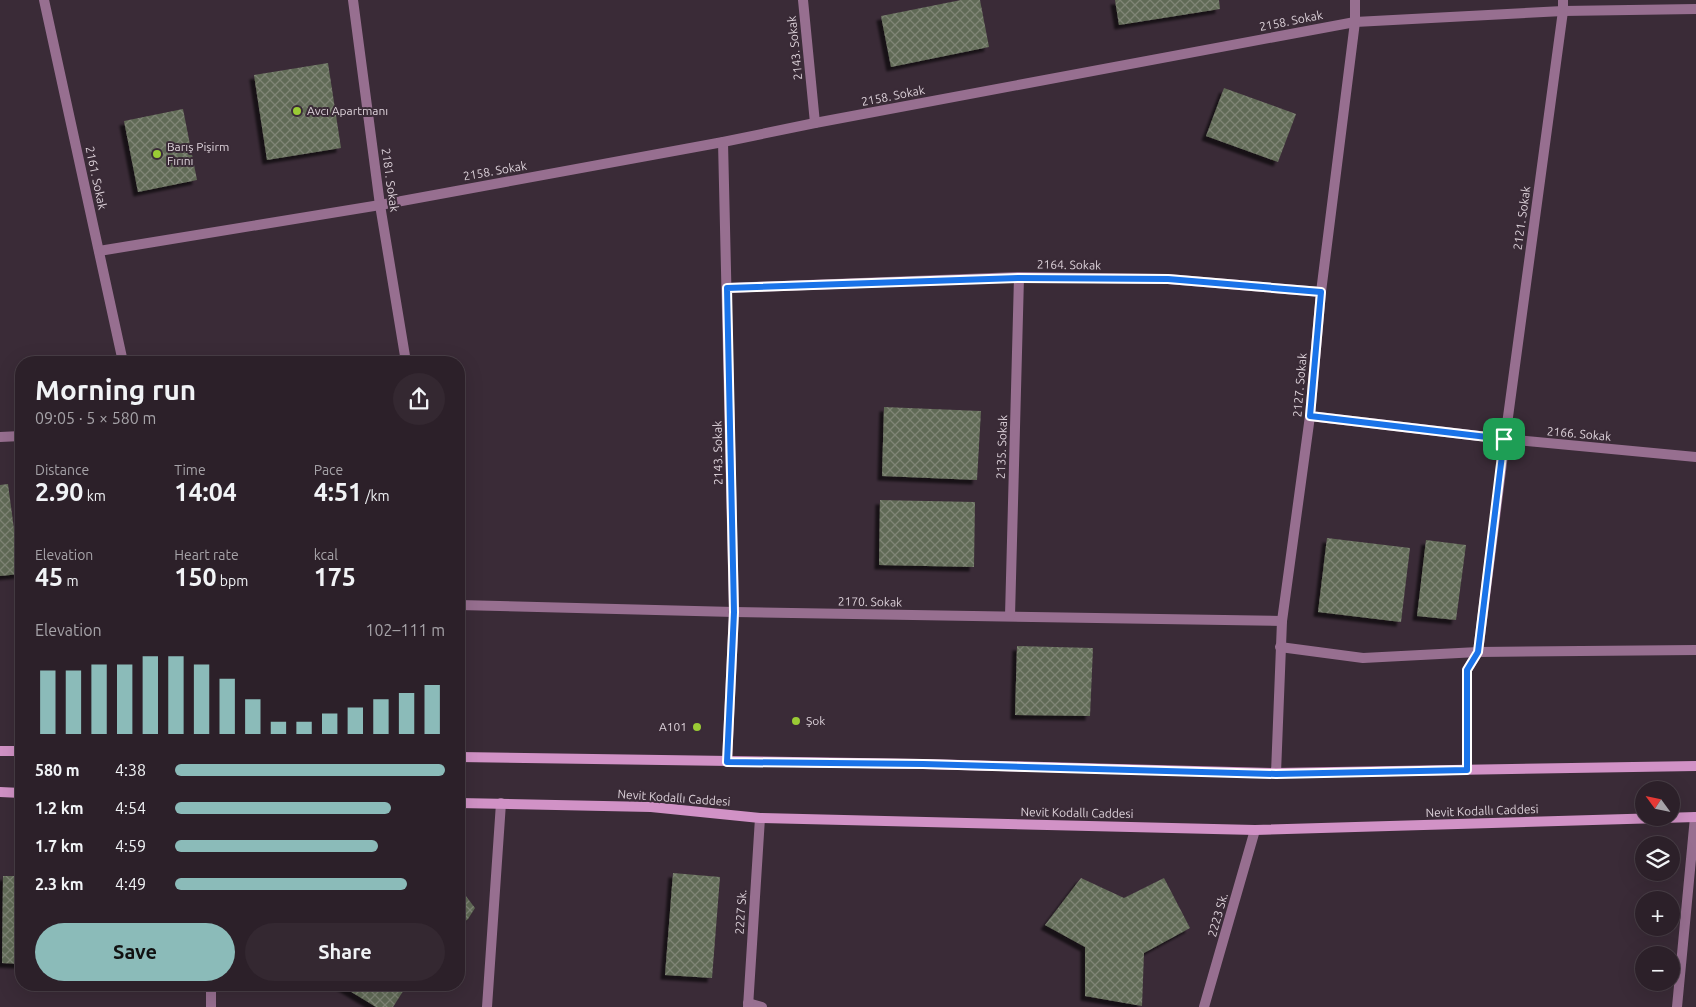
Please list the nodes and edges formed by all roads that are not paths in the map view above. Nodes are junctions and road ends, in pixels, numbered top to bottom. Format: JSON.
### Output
{"nodes":[{"id":1,"x":44,"y":0,"type":"edge"},
{"id":2,"x":353,"y":0,"type":"edge"},
{"id":3,"x":802,"y":0,"type":"edge"},
{"id":4,"x":1355,"y":0,"type":"edge"},
{"id":5,"x":1563,"y":0,"type":"edge"},
{"id":6,"x":1696,"y":9,"type":"edge"},
{"id":7,"x":1563,"y":11,"type":"junction"},
{"id":8,"x":1355,"y":22,"type":"junction"},
{"id":9,"x":815,"y":123,"type":"junction"},
{"id":10,"x":723,"y":142,"type":"junction"},
{"id":11,"x":380,"y":205,"type":"junction"},
{"id":12,"x":99,"y":251,"type":"junction"},
{"id":13,"x":1019,"y":278,"type":"junction"},
{"id":14,"x":727,"y":288,"type":"junction"},
{"id":15,"x":1321,"y":292,"type":"junction"},
{"id":16,"x":122,"y":356,"type":"edge"},
{"id":17,"x":405,"y":356,"type":"edge"},
{"id":18,"x":1310,"y":416,"type":"junction"},
{"id":19,"x":15,"y":437,"type":"edge"},
{"id":20,"x":0,"y":438,"type":"edge"},
{"id":21,"x":1504,"y":439,"type":"junction"},
{"id":22,"x":1696,"y":457,"type":"edge"},
{"id":23,"x":465,"y":606,"type":"edge"},
{"id":24,"x":734,"y":612,"type":"junction"},
{"id":25,"x":1010,"y":616,"type":"junction"},
{"id":26,"x":1282,"y":621,"type":"junction"},
{"id":27,"x":1280,"y":647,"type":"junction"},
{"id":28,"x":1696,"y":650,"type":"edge"},
{"id":29,"x":1478,"y":652,"type":"junction"},
{"id":30,"x":0,"y":751,"type":"edge"},
{"id":31,"x":15,"y":751,"type":"edge"},
{"id":32,"x":465,"y":757,"type":"edge"},
{"id":33,"x":727,"y":762,"type":"junction"},
{"id":34,"x":1696,"y":766,"type":"edge"},
{"id":35,"x":1467,"y":770,"type":"junction"},
{"id":36,"x":1276,"y":774,"type":"junction"},
{"id":37,"x":0,"y":792,"type":"edge"},
{"id":38,"x":15,"y":793,"type":"edge"},
{"id":39,"x":465,"y":803,"type":"edge"},
{"id":40,"x":501,"y":803,"type":"junction"},
{"id":41,"x":1695,"y":817,"type":"edge"},
{"id":42,"x":760,"y":818,"type":"junction"},
{"id":43,"x":1255,"y":830,"type":"junction"},
{"id":44,"x":211,"y":991,"type":"edge"},
{"id":45,"x":748,"y":1005,"type":"edge"},
{"id":46,"x":211,"y":1007,"type":"edge"},
{"id":47,"x":487,"y":1007,"type":"edge"},
{"id":48,"x":762,"y":1007,"type":"edge"},
{"id":49,"x":1204,"y":1007,"type":"edge"},
{"id":50,"x":1677,"y":1007,"type":"edge"}],
"edges":[{"from":1,"to":12,"type":"street","name":"2161. Sokak"},
{"from":2,"to":11,"type":"street","name":"2181. Sokak"},
{"from":3,"to":9,"type":"street","name":"2143. Sokak"},
{"from":4,"to":8,"type":"street","name":"2127. Sokak"},
{"from":5,"to":7,"type":"street","name":"2121. Sokak"},
{"from":6,"to":7,"type":"street","name":"2158. Sokak"},
{"from":7,"to":8,"type":"street","name":"2158. Sokak"},
{"from":7,"to":21,"type":"street","name":"2121. Sokak"},
{"from":8,"to":9,"type":"street","name":"2158. Sokak"},
{"from":8,"to":15,"type":"street","name":"2127. Sokak"},
{"from":9,"to":10,"type":"street","name":"2158. Sokak"},
{"from":10,"to":11,"type":"street","name":"2158. Sokak"},
{"from":10,"to":14,"type":"street","name":"2143. Sokak"},
{"from":11,"to":12,"type":"street","name":"2158. Sokak"},
{"from":11,"to":17,"type":"street","name":"2181. Sokak"},
{"from":12,"to":16,"type":"street","name":"2161. Sokak"},
{"from":13,"to":14,"type":"street","name":"2164. Sokak"},
{"from":13,"to":15,"type":"street","name":"2164. Sokak"},
{"from":13,"to":25,"type":"street","name":"2135. Sokak"},
{"from":14,"to":24,"type":"street","name":"2143. Sokak"},
{"from":15,"to":18,"type":"street","name":"2127. Sokak"},
{"from":18,"to":21,"type":"street","name":"2166. Sokak"},
{"from":18,"to":26,"type":"street","name":"2127. Sokak"},
{"from":19,"to":20,"type":"street"},
{"from":21,"to":22,"type":"street","name":"2166. Sokak"},
{"from":21,"to":29,"type":"street","name":"2121. Sokak"},
{"from":23,"to":24,"type":"street","name":"2170. Sokak"},
{"from":24,"to":25,"type":"street","name":"2170. Sokak"},
{"from":24,"to":33,"type":"street","name":"2143. Sokak"},
{"from":25,"to":26,"type":"street","name":"2170. Sokak"},
{"from":26,"to":27,"type":"street","name":"2127. Sokak"},
{"from":27,"to":29,"type":"street"},
{"from":27,"to":36,"type":"street","name":"2127. Sokak"},
{"from":28,"to":29,"type":"street"},
{"from":29,"to":35,"type":"street","name":"2121. Sokak"},
{"from":30,"to":31,"type":"main road"},
{"from":32,"to":33,"type":"main road"},
{"from":33,"to":36,"type":"main road"},
{"from":34,"to":35,"type":"main road"},
{"from":35,"to":36,"type":"main road"},
{"from":37,"to":38,"type":"main road"},
{"from":39,"to":40,"type":"main road","name":"Nevit Kodallı Caddesi"},
{"from":40,"to":42,"type":"main road","name":"Nevit Kodallı Caddesi"},
{"from":40,"to":47,"type":"street"},
{"from":41,"to":43,"type":"main road","name":"Nevit Kodallı Caddesi"},
{"from":41,"to":50,"type":"street"},
{"from":42,"to":43,"type":"main road","name":"Nevit Kodallı Caddesi"},
{"from":42,"to":45,"type":"street","name":"2227 Sk."},
{"from":43,"to":49,"type":"street","name":"2223 Sk."},
{"from":44,"to":46,"type":"street"},
{"from":45,"to":48,"type":"street"}]}
